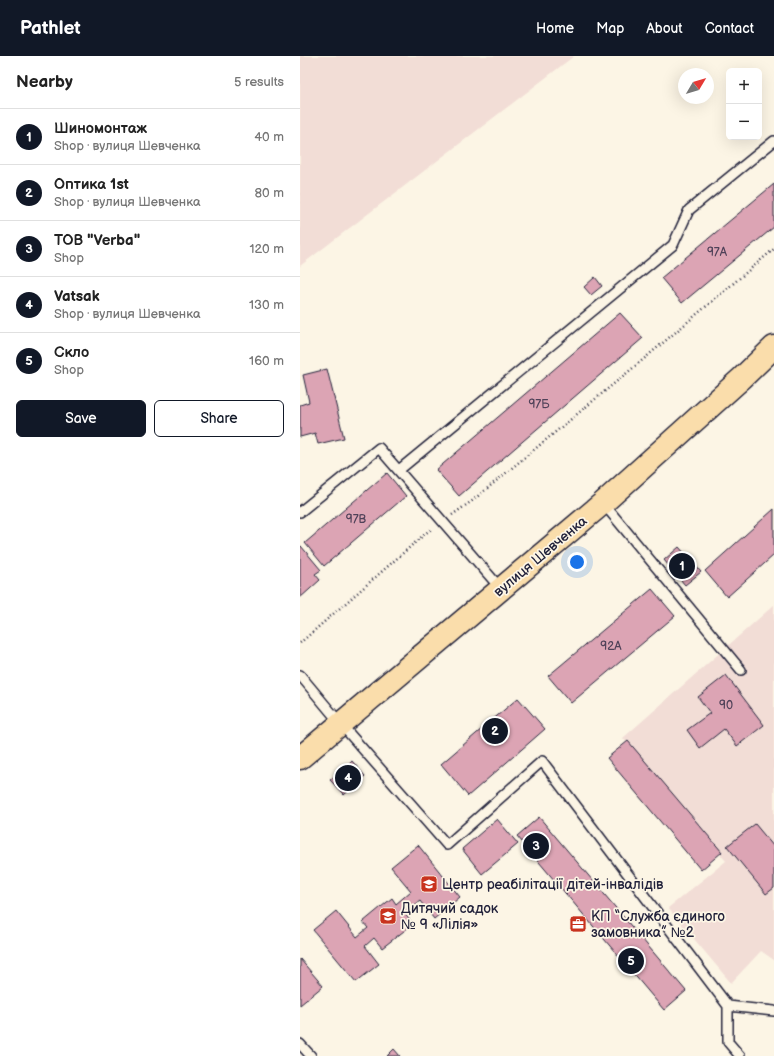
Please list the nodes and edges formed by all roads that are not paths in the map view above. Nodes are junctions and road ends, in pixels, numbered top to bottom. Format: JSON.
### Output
{"nodes":[{"id":1,"x":774,"y":141,"type":"edge"},
{"id":2,"x":774,"y":346,"type":"edge"},
{"id":3,"x":399,"y":470,"type":"junction"},
{"id":4,"x":603,"y":503,"type":"junction"},
{"id":5,"x":300,"y":512,"type":"edge"},
{"id":6,"x":501,"y":589,"type":"junction"},
{"id":7,"x":741,"y":670,"type":"dead end"},
{"id":8,"x":300,"y":675,"type":"edge"},
{"id":9,"x":340,"y":723,"type":"junction"},
{"id":10,"x":300,"y":758,"type":"edge"},
{"id":11,"x":728,"y":1006,"type":"junction"},
{"id":12,"x":774,"y":1011,"type":"edge"},
{"id":13,"x":300,"y":1044,"type":"edge"},
{"id":14,"x":311,"y":1056,"type":"edge"},
{"id":15,"x":740,"y":1056,"type":"edge"}],
"edges":[{"from":1,"to":3,"type":"lane"},
{"from":2,"to":4,"type":"main road","name":"вулиця Шевченка"},
{"from":3,"to":5,"type":"lane"},
{"from":3,"to":6,"type":"lane"},
{"from":4,"to":6,"type":"main road","name":"вулиця Шевченка"},
{"from":4,"to":7,"type":"lane"},
{"from":6,"to":9,"type":"main road","name":"вулиця Шевченка"},
{"from":8,"to":9,"type":"lane"},
{"from":9,"to":10,"type":"main road","name":"вулиця Шевченка"},
{"from":9,"to":11,"type":"lane"},
{"from":11,"to":12,"type":"lane"},
{"from":11,"to":15,"type":"lane"},
{"from":13,"to":14,"type":"lane"}]}
